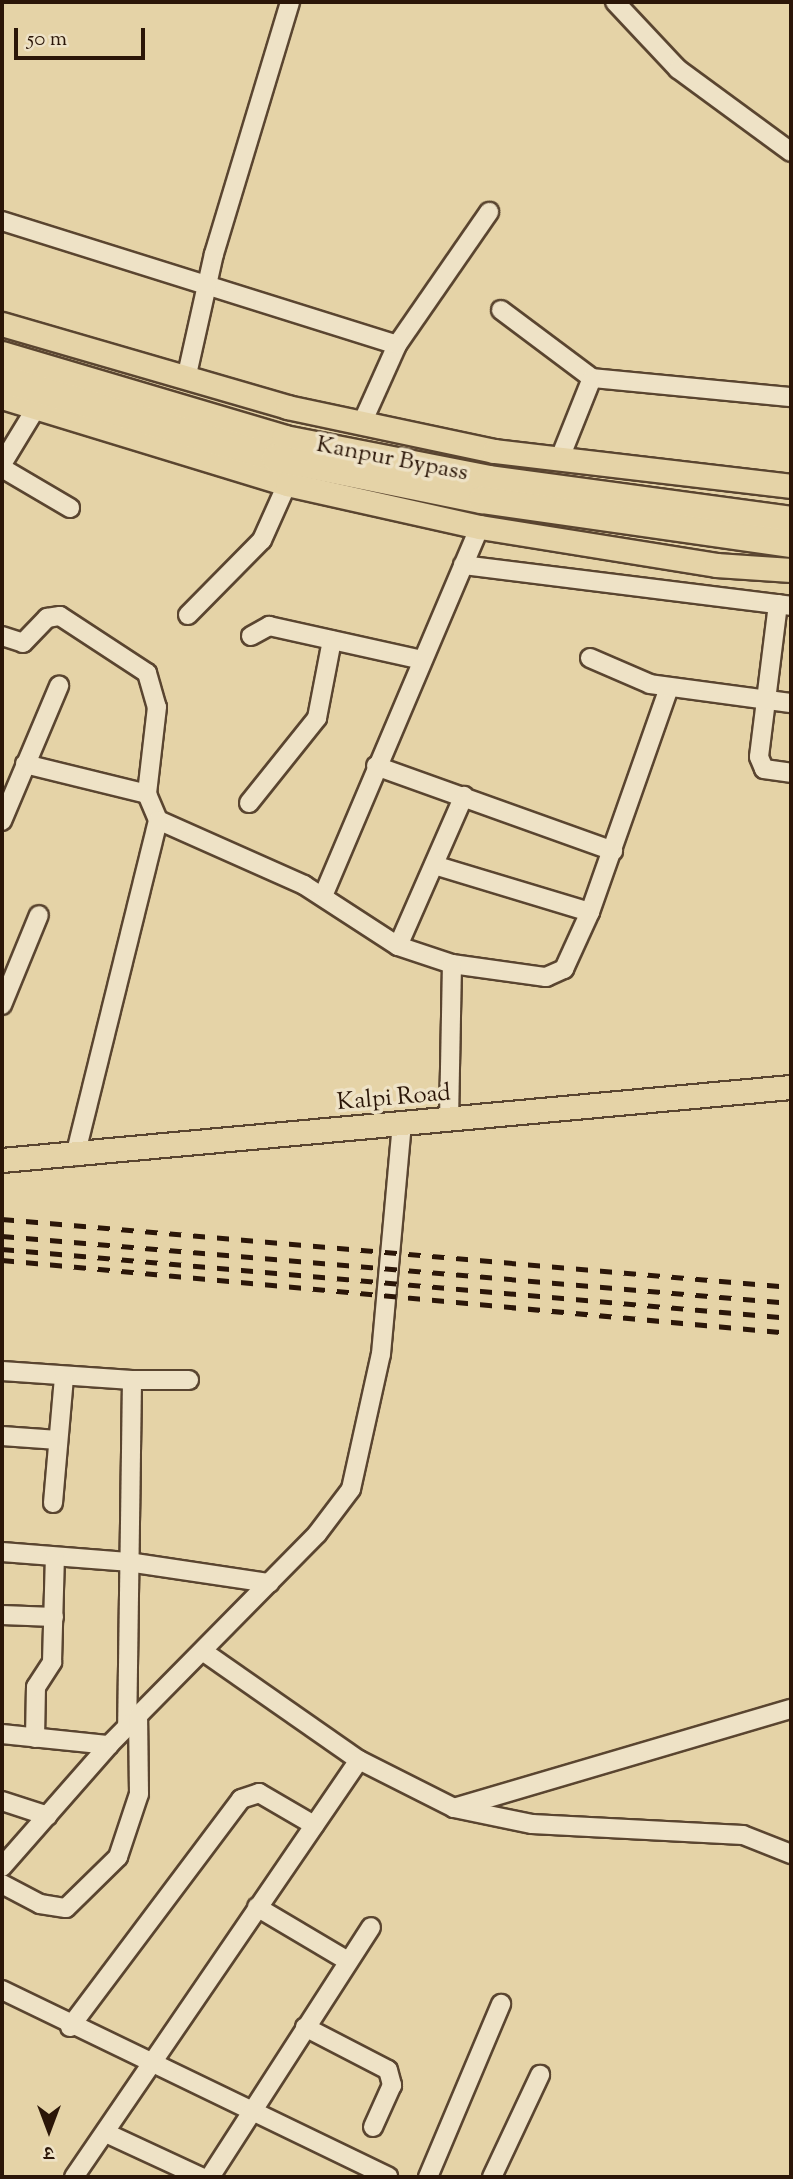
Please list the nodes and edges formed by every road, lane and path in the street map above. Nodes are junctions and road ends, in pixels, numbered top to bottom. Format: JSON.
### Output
{"nodes":[{"id":1,"x":290,"y":2,"type":"edge"},
{"id":2,"x":615,"y":2,"type":"edge"},
{"id":3,"x":791,"y":152,"type":"edge"},
{"id":4,"x":489,"y":212,"type":"dead end"},
{"id":5,"x":2,"y":220,"type":"edge"},
{"id":6,"x":206,"y":285,"type":"junction"},
{"id":7,"x":501,"y":310,"type":"dead end"},
{"id":8,"x":2,"y":324,"type":"edge"},
{"id":9,"x":397,"y":345,"type":"junction"},
{"id":10,"x":2,"y":355,"type":"edge"},
{"id":11,"x":592,"y":378,"type":"junction"},
{"id":12,"x":2,"y":379,"type":"edge"},
{"id":13,"x":186,"y":379,"type":"junction"},
{"id":14,"x":2,"y":397,"type":"edge"},
{"id":15,"x":791,"y":397,"type":"edge"},
{"id":16,"x":36,"y":408,"type":"junction"},
{"id":17,"x":362,"y":423,"type":"junction"},
{"id":18,"x":560,"y":458,"type":"junction"},
{"id":19,"x":2,"y":466,"type":"edge"},
{"id":20,"x":287,"y":484,"type":"junction"},
{"id":21,"x":791,"y":486,"type":"edge"},
{"id":22,"x":70,"y":508,"type":"dead end"},
{"id":23,"x":791,"y":520,"type":"edge"},
{"id":24,"x":480,"y":527,"type":"junction"},
{"id":25,"x":791,"y":544,"type":"edge"},
{"id":26,"x":463,"y":565,"type":"junction"},
{"id":27,"x":791,"y":570,"type":"edge"},
{"id":28,"x":785,"y":605,"type":"edge"},
{"id":29,"x":188,"y":615,"type":"dead end"},
{"id":30,"x":2,"y":636,"type":"edge"},
{"id":31,"x":251,"y":636,"type":"dead end"},
{"id":32,"x":332,"y":640,"type":"junction"},
{"id":33,"x":590,"y":658,"type":"dead end"},
{"id":34,"x":422,"y":660,"type":"junction"},
{"id":35,"x":59,"y":686,"type":"dead end"},
{"id":36,"x":669,"y":688,"type":"junction"},
{"id":37,"x":766,"y":701,"type":"junction"},
{"id":38,"x":791,"y":703,"type":"edge"},
{"id":39,"x":376,"y":766,"type":"junction"},
{"id":40,"x":15,"y":773,"type":"edge"},
{"id":41,"x":791,"y":773,"type":"edge"},
{"id":42,"x":147,"y":794,"type":"junction"},
{"id":43,"x":464,"y":796,"type":"junction"},
{"id":44,"x":249,"y":803,"type":"dead end"},
{"id":45,"x":158,"y":820,"type":"junction"},
{"id":46,"x":2,"y":821,"type":"edge"},
{"id":47,"x":613,"y":851,"type":"junction"},
{"id":48,"x":434,"y":865,"type":"junction"},
{"id":49,"x":323,"y":896,"type":"junction"},
{"id":50,"x":590,"y":912,"type":"junction"},
{"id":51,"x":39,"y":915,"type":"dead end"},
{"id":52,"x":398,"y":946,"type":"junction"},
{"id":53,"x":452,"y":964,"type":"junction"},
{"id":54,"x":2,"y":1005,"type":"edge"},
{"id":55,"x":791,"y":1087,"type":"edge"},
{"id":56,"x":449,"y":1120,"type":"junction"},
{"id":57,"x":402,"y":1124,"type":"junction"},
{"id":58,"x":75,"y":1156,"type":"junction"},
{"id":59,"x":2,"y":1160,"type":"edge"},
{"id":60,"x":2,"y":1371,"type":"edge"},
{"id":61,"x":64,"y":1376,"type":"junction"},
{"id":62,"x":132,"y":1380,"type":"junction"},
{"id":63,"x":189,"y":1380,"type":"dead end"},
{"id":64,"x":2,"y":1436,"type":"edge"},
{"id":65,"x":58,"y":1440,"type":"junction"},
{"id":66,"x":53,"y":1503,"type":"dead end"},
{"id":67,"x":2,"y":1552,"type":"edge"},
{"id":68,"x":55,"y":1557,"type":"junction"},
{"id":69,"x":128,"y":1562,"type":"junction"},
{"id":70,"x":269,"y":1583,"type":"junction"},
{"id":71,"x":2,"y":1615,"type":"edge"},
{"id":72,"x":54,"y":1617,"type":"junction"},
{"id":73,"x":204,"y":1652,"type":"junction"},
{"id":74,"x":791,"y":1709,"type":"edge"},
{"id":75,"x":133,"y":1722,"type":"junction"},
{"id":76,"x":2,"y":1734,"type":"edge"},
{"id":77,"x":35,"y":1738,"type":"junction"},
{"id":78,"x":109,"y":1745,"type":"junction"},
{"id":79,"x":359,"y":1760,"type":"junction"},
{"id":80,"x":2,"y":1801,"type":"edge"},
{"id":81,"x":454,"y":1808,"type":"junction"},
{"id":82,"x":48,"y":1816,"type":"junction"},
{"id":83,"x":314,"y":1825,"type":"junction"},
{"id":84,"x":791,"y":1854,"type":"edge"},
{"id":85,"x":2,"y":1867,"type":"edge"},
{"id":86,"x":2,"y":1884,"type":"edge"},
{"id":87,"x":257,"y":1907,"type":"junction"},
{"id":88,"x":371,"y":1927,"type":"dead end"},
{"id":89,"x":348,"y":1961,"type":"junction"},
{"id":90,"x":2,"y":1990,"type":"edge"},
{"id":91,"x":501,"y":2004,"type":"dead end"},
{"id":92,"x":305,"y":2026,"type":"junction"},
{"id":93,"x":70,"y":2027,"type":"junction"},
{"id":94,"x":149,"y":2063,"type":"junction"},
{"id":95,"x":540,"y":2075,"type":"dead end"},
{"id":96,"x":250,"y":2109,"type":"junction"},
{"id":97,"x":373,"y":2126,"type":"dead end"},
{"id":98,"x":106,"y":2133,"type":"junction"},
{"id":99,"x":74,"y":2177,"type":"edge"},
{"id":100,"x":201,"y":2177,"type":"edge"},
{"id":101,"x":210,"y":2177,"type":"edge"},
{"id":102,"x":388,"y":2177,"type":"edge"},
{"id":103,"x":428,"y":2177,"type":"edge"},
{"id":104,"x":492,"y":2177,"type":"edge"}],
"edges":[{"from":1,"to":6,"type":"street"},
{"from":2,"to":3,"type":"street"},
{"from":4,"to":9,"type":"street"},
{"from":5,"to":6,"type":"street"},
{"from":6,"to":9,"type":"street"},
{"from":6,"to":13,"type":"street"},
{"from":7,"to":11,"type":"street"},
{"from":8,"to":13,"type":"main road"},
{"from":9,"to":17,"type":"street"},
{"from":10,"to":23,"type":"highway","name":"Kanpur Bypass"},
{"from":11,"to":15,"type":"street"},
{"from":11,"to":18,"type":"street"},
{"from":12,"to":25,"type":"highway","name":"Kanpur Bypass"},
{"from":13,"to":17,"type":"main road"},
{"from":14,"to":16,"type":"main road"},
{"from":16,"to":19,"type":"street"},
{"from":16,"to":20,"type":"main road"},
{"from":17,"to":18,"type":"main road"},
{"from":18,"to":21,"type":"main road"},
{"from":19,"to":22,"type":"street"},
{"from":20,"to":24,"type":"main road"},
{"from":20,"to":29,"type":"street"},
{"from":24,"to":26,"type":"street"},
{"from":24,"to":27,"type":"main road"},
{"from":26,"to":28,"type":"street"},
{"from":26,"to":34,"type":"street"},
{"from":28,"to":37,"type":"street"},
{"from":30,"to":42,"type":"street"},
{"from":31,"to":32,"type":"street"},
{"from":32,"to":34,"type":"street"},
{"from":32,"to":44,"type":"street"},
{"from":33,"to":36,"type":"street"},
{"from":34,"to":39,"type":"street"},
{"from":35,"to":40,"type":"street"},
{"from":36,"to":37,"type":"street"},
{"from":36,"to":47,"type":"street"},
{"from":37,"to":38,"type":"street"},
{"from":37,"to":41,"type":"street"},
{"from":39,"to":43,"type":"street"},
{"from":39,"to":49,"type":"street"},
{"from":40,"to":42,"type":"street"},
{"from":40,"to":46,"type":"street"},
{"from":42,"to":45,"type":"street"},
{"from":43,"to":47,"type":"street"},
{"from":43,"to":48,"type":"street"},
{"from":45,"to":49,"type":"street"},
{"from":45,"to":58,"type":"street"},
{"from":47,"to":50,"type":"street"},
{"from":48,"to":50,"type":"street"},
{"from":48,"to":52,"type":"street"},
{"from":49,"to":52,"type":"street"},
{"from":50,"to":53,"type":"street"},
{"from":51,"to":54,"type":"street"},
{"from":52,"to":53,"type":"street"},
{"from":53,"to":56,"type":"street"},
{"from":55,"to":56,"type":"main road","name":"Kalpi Road"},
{"from":56,"to":57,"type":"main road","name":"Kalpi Road"},
{"from":57,"to":58,"type":"main road","name":"Kalpi Road"},
{"from":57,"to":70,"type":"street"},
{"from":58,"to":59,"type":"main road","name":"Kalpi Road"},
{"from":60,"to":61,"type":"street"},
{"from":61,"to":62,"type":"street"},
{"from":61,"to":65,"type":"street"},
{"from":62,"to":63,"type":"street"},
{"from":62,"to":69,"type":"street"},
{"from":64,"to":65,"type":"street"},
{"from":65,"to":66,"type":"street"},
{"from":67,"to":68,"type":"street"},
{"from":68,"to":69,"type":"street"},
{"from":68,"to":72,"type":"street"},
{"from":69,"to":70,"type":"street"},
{"from":69,"to":75,"type":"street"},
{"from":70,"to":73,"type":"street"},
{"from":71,"to":72,"type":"street"},
{"from":72,"to":77,"type":"street"},
{"from":73,"to":75,"type":"street"},
{"from":73,"to":79,"type":"street"},
{"from":74,"to":81,"type":"street"},
{"from":75,"to":78,"type":"street"},
{"from":75,"to":86,"type":"street"},
{"from":76,"to":77,"type":"street"},
{"from":77,"to":78,"type":"street"},
{"from":78,"to":82,"type":"street"},
{"from":79,"to":81,"type":"street"},
{"from":79,"to":83,"type":"street"},
{"from":80,"to":82,"type":"street"},
{"from":81,"to":84,"type":"street"},
{"from":82,"to":85,"type":"street"},
{"from":83,"to":87,"type":"street"},
{"from":83,"to":93,"type":"street"},
{"from":87,"to":89,"type":"street"},
{"from":87,"to":94,"type":"street"},
{"from":88,"to":89,"type":"street"},
{"from":89,"to":92,"type":"street"},
{"from":90,"to":93,"type":"street"},
{"from":91,"to":103,"type":"street"},
{"from":92,"to":96,"type":"street"},
{"from":92,"to":97,"type":"street"},
{"from":93,"to":94,"type":"street"},
{"from":94,"to":96,"type":"street"},
{"from":94,"to":98,"type":"street"},
{"from":95,"to":104,"type":"street"},
{"from":96,"to":101,"type":"street"},
{"from":96,"to":102,"type":"street"},
{"from":98,"to":99,"type":"street"},
{"from":98,"to":100,"type":"street"}]}
